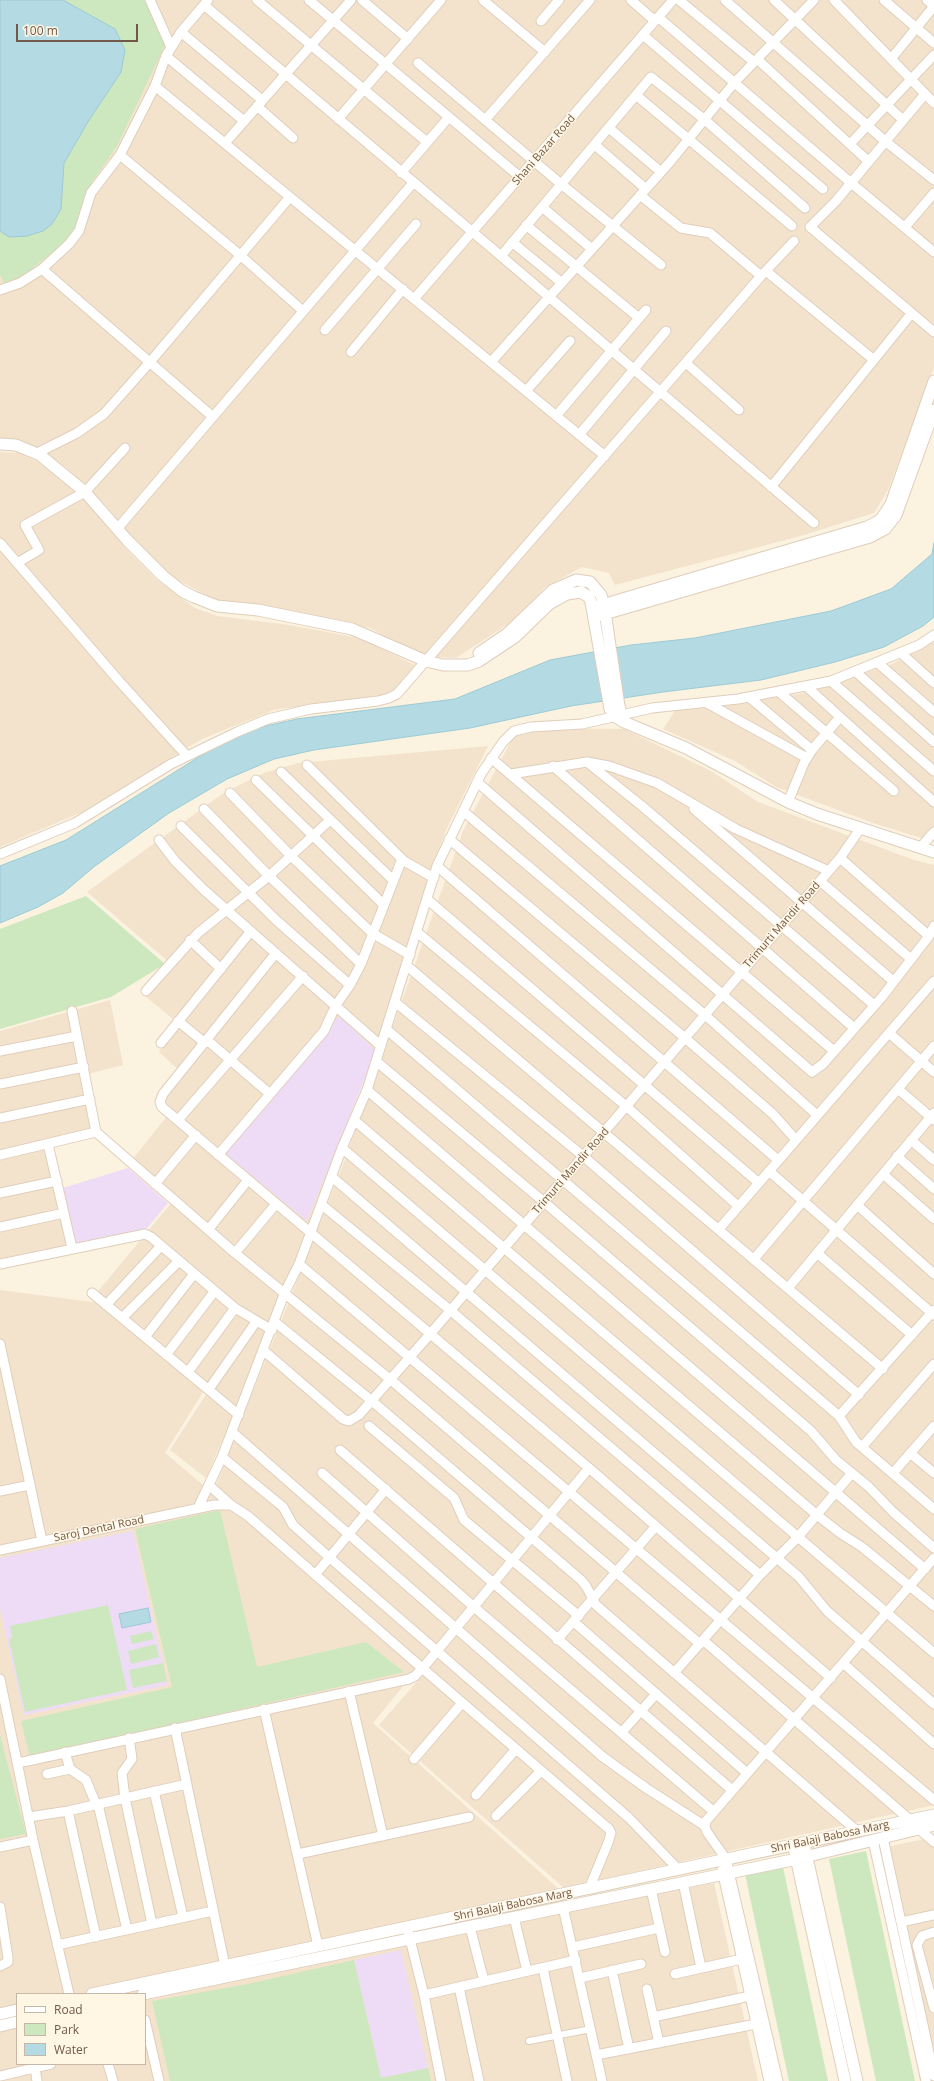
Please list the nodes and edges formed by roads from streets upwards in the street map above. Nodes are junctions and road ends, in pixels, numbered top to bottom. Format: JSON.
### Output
{"nodes":[{"id":1,"x":150,"y":0,"type":"edge"},
{"id":2,"x":257,"y":0,"type":"edge"},
{"id":3,"x":309,"y":0,"type":"edge"},
{"id":4,"x":351,"y":0,"type":"edge"},
{"id":5,"x":362,"y":0,"type":"edge"},
{"id":6,"x":441,"y":0,"type":"edge"},
{"id":7,"x":484,"y":0,"type":"edge"},
{"id":8,"x":559,"y":0,"type":"edge"},
{"id":9,"x":590,"y":0,"type":"edge"},
{"id":10,"x":631,"y":0,"type":"edge"},
{"id":11,"x":673,"y":0,"type":"edge"},
{"id":12,"x":679,"y":0,"type":"edge"},
{"id":13,"x":725,"y":0,"type":"edge"},
{"id":14,"x":774,"y":0,"type":"edge"},
{"id":15,"x":814,"y":0,"type":"edge"},
{"id":16,"x":834,"y":0,"type":"edge"},
{"id":17,"x":884,"y":0,"type":"edge"},
{"id":18,"x":927,"y":0,"type":"edge"},
{"id":19,"x":206,"y":2,"type":"edge"},
{"id":20,"x":934,"y":6,"type":"edge"},
{"id":21,"x":656,"y":19,"type":"junction"},
{"id":22,"x":333,"y":20,"type":"junction"},
{"id":23,"x":795,"y":20,"type":"junction"},
{"id":24,"x":541,"y":21,"type":"dead end"},
{"id":25,"x":916,"y":28,"type":"junction"},
{"id":26,"x":181,"y":32,"type":"junction"},
{"id":27,"x":643,"y":34,"type":"junction"},
{"id":28,"x":408,"y":38,"type":"junction"},
{"id":29,"x":773,"y":42,"type":"junction"},
{"id":30,"x":934,"y":43,"type":"edge"},
{"id":31,"x":312,"y":45,"type":"junction"},
{"id":32,"x":171,"y":47,"type":"junction"},
{"id":33,"x":545,"y":52,"type":"junction"},
{"id":34,"x":934,"y":55,"type":"edge"},
{"id":35,"x":166,"y":56,"type":"junction"},
{"id":36,"x":891,"y":59,"type":"junction"},
{"id":37,"x":756,"y":61,"type":"junction"},
{"id":38,"x":418,"y":63,"type":"dead end"},
{"id":39,"x":385,"y":64,"type":"junction"},
{"id":40,"x":286,"y":75,"type":"junction"},
{"id":41,"x":911,"y":81,"type":"junction"},
{"id":42,"x":734,"y":83,"type":"junction"},
{"id":43,"x":155,"y":86,"type":"junction"},
{"id":44,"x":364,"y":90,"type":"junction"},
{"id":45,"x":925,"y":94,"type":"junction"},
{"id":46,"x":636,"y":95,"type":"junction"},
{"id":47,"x":934,"y":101,"type":"edge"},
{"id":48,"x":720,"y":102,"type":"junction"},
{"id":49,"x":259,"y":103,"type":"junction"},
{"id":50,"x":887,"y":106,"type":"junction"},
{"id":51,"x":449,"y":117,"type":"junction"},
{"id":52,"x":338,"y":119,"type":"junction"},
{"id":53,"x":485,"y":120,"type":"junction"},
{"id":54,"x":705,"y":120,"type":"junction"},
{"id":55,"x":903,"y":120,"type":"junction"},
{"id":56,"x":244,"y":121,"type":"junction"},
{"id":57,"x":868,"y":126,"type":"junction"},
{"id":58,"x":609,"y":128,"type":"junction"},
{"id":59,"x":293,"y":138,"type":"dead end"},
{"id":60,"x":690,"y":139,"type":"junction"},
{"id":61,"x":885,"y":141,"type":"junction"},
{"id":62,"x":427,"y":142,"type":"junction"},
{"id":63,"x":225,"y":143,"type":"junction"},
{"id":64,"x":850,"y":144,"type":"junction"},
{"id":65,"x":595,"y":145,"type":"junction"},
{"id":66,"x":120,"y":156,"type":"junction"},
{"id":67,"x":533,"y":161,"type":"junction"},
{"id":68,"x":868,"y":161,"type":"junction"},
{"id":69,"x":661,"y":172,"type":"junction"},
{"id":70,"x":402,"y":173,"type":"junction"},
{"id":71,"x":520,"y":177,"type":"junction"},
{"id":72,"x":934,"y":180,"type":"edge"},
{"id":73,"x":850,"y":182,"type":"junction"},
{"id":74,"x":413,"y":183,"type":"junction"},
{"id":75,"x":561,"y":184,"type":"junction"},
{"id":76,"x":822,"y":189,"type":"dead end"},
{"id":77,"x":643,"y":192,"type":"junction"},
{"id":78,"x":934,"y":193,"type":"edge"},
{"id":79,"x":290,"y":197,"type":"junction"},
{"id":80,"x":542,"y":207,"type":"junction"},
{"id":81,"x":805,"y":208,"type":"dead end"},
{"id":82,"x":416,"y":224,"type":"dead end"},
{"id":83,"x":526,"y":225,"type":"junction"},
{"id":84,"x":613,"y":225,"type":"junction"},
{"id":85,"x":792,"y":226,"type":"dead end"},
{"id":86,"x":905,"y":227,"type":"junction"},
{"id":87,"x":473,"y":232,"type":"junction"},
{"id":88,"x":794,"y":241,"type":"dead end"},
{"id":89,"x":512,"y":242,"type":"junction"},
{"id":90,"x":592,"y":249,"type":"junction"},
{"id":91,"x":355,"y":250,"type":"junction"},
{"id":92,"x":934,"y":252,"type":"edge"},
{"id":93,"x":240,"y":255,"type":"junction"},
{"id":94,"x":501,"y":256,"type":"junction"},
{"id":95,"x":661,"y":265,"type":"dead end"},
{"id":96,"x":576,"y":266,"type":"junction"},
{"id":97,"x":42,"y":268,"type":"junction"},
{"id":98,"x":377,"y":269,"type":"junction"},
{"id":99,"x":764,"y":274,"type":"junction"},
{"id":100,"x":562,"y":283,"type":"junction"},
{"id":101,"x":0,"y":290,"type":"edge"},
{"id":102,"x":402,"y":290,"type":"junction"},
{"id":103,"x":549,"y":297,"type":"junction"},
{"id":104,"x":414,"y":299,"type":"junction"},
{"id":105,"x":646,"y":310,"type":"dead end"},
{"id":106,"x":303,"y":311,"type":"junction"},
{"id":107,"x":911,"y":314,"type":"junction"},
{"id":108,"x":638,"y":318,"type":"junction"},
{"id":109,"x":325,"y":330,"type":"dead end"},
{"id":110,"x":666,"y":331,"type":"dead end"},
{"id":111,"x":934,"y":332,"type":"edge"},
{"id":112,"x":570,"y":341,"type":"dead end"},
{"id":113,"x":611,"y":351,"type":"junction"},
{"id":114,"x":351,"y":352,"type":"dead end"},
{"id":115,"x":874,"y":360,"type":"junction"},
{"id":116,"x":150,"y":362,"type":"junction"},
{"id":117,"x":491,"y":362,"type":"junction"},
{"id":118,"x":686,"y":363,"type":"junction"},
{"id":119,"x":634,"y":369,"type":"junction"},
{"id":120,"x":934,"y":382,"type":"edge"},
{"id":121,"x":526,"y":391,"type":"junction"},
{"id":122,"x":660,"y":392,"type":"junction"},
{"id":123,"x":739,"y":410,"type":"dead end"},
{"id":124,"x":934,"y":410,"type":"edge"},
{"id":125,"x":556,"y":416,"type":"junction"},
{"id":126,"x":213,"y":417,"type":"junction"},
{"id":127,"x":579,"y":435,"type":"junction"},
{"id":128,"x":0,"y":444,"type":"edge"},
{"id":129,"x":125,"y":448,"type":"dead end"},
{"id":130,"x":37,"y":453,"type":"junction"},
{"id":131,"x":604,"y":456,"type":"junction"},
{"id":132,"x":771,"y":486,"type":"junction"},
{"id":133,"x":85,"y":492,"type":"junction"},
{"id":134,"x":814,"y":523,"type":"dead end"},
{"id":135,"x":117,"y":529,"type":"junction"},
{"id":136,"x":0,"y":543,"type":"edge"},
{"id":137,"x":17,"y":563,"type":"junction"},
{"id":138,"x":605,"y":609,"type":"junction"},
{"id":139,"x":593,"y":612,"type":"junction"},
{"id":140,"x":932,"y":639,"type":"edge"},
{"id":141,"x":901,"y":653,"type":"junction"},
{"id":142,"x":426,"y":661,"type":"junction"},
{"id":143,"x":878,"y":663,"type":"junction"},
{"id":144,"x":456,"y":665,"type":"junction"},
{"id":145,"x":856,"y":672,"type":"junction"},
{"id":146,"x":831,"y":681,"type":"junction"},
{"id":147,"x":934,"y":683,"type":"edge"},
{"id":148,"x":806,"y":686,"type":"junction"},
{"id":149,"x":778,"y":691,"type":"junction"},
{"id":150,"x":749,"y":697,"type":"junction"},
{"id":151,"x":707,"y":703,"type":"junction"},
{"id":152,"x":934,"y":712,"type":"edge"},
{"id":153,"x":618,"y":714,"type":"junction"},
{"id":154,"x":840,"y":717,"type":"junction"},
{"id":155,"x":825,"y":733,"type":"junction"},
{"id":156,"x":934,"y":742,"type":"edge"},
{"id":157,"x":812,"y":750,"type":"junction"},
{"id":158,"x":187,"y":756,"type":"junction"},
{"id":159,"x":491,"y":758,"type":"junction"},
{"id":160,"x":807,"y":758,"type":"junction"},
{"id":161,"x":587,"y":762,"type":"junction"},
{"id":162,"x":307,"y":765,"type":"dead end"},
{"id":163,"x":553,"y":766,"type":"junction"},
{"id":164,"x":934,"y":771,"type":"edge"},
{"id":165,"x":281,"y":772,"type":"dead end"},
{"id":166,"x":510,"y":774,"type":"junction"},
{"id":167,"x":256,"y":780,"type":"dead end"},
{"id":168,"x":477,"y":782,"type":"junction"},
{"id":169,"x":894,"y":791,"type":"dead end"},
{"id":170,"x":230,"y":793,"type":"dead end"},
{"id":171,"x":675,"y":793,"type":"junction"},
{"id":172,"x":788,"y":802,"type":"junction"},
{"id":173,"x":934,"y":802,"type":"edge"},
{"id":174,"x":204,"y":809,"type":"dead end"},
{"id":175,"x":463,"y":811,"type":"junction"},
{"id":176,"x":329,"y":821,"type":"junction"},
{"id":177,"x":181,"y":826,"type":"dead end"},
{"id":178,"x":860,"y":829,"type":"junction"},
{"id":179,"x":934,"y":832,"type":"edge"},
{"id":180,"x":313,"y":836,"type":"junction"},
{"id":181,"x":450,"y":839,"type":"junction"},
{"id":182,"x":159,"y":840,"type":"dead end"},
{"id":183,"x":920,"y":848,"type":"junction"},
{"id":184,"x":934,"y":852,"type":"edge"},
{"id":185,"x":0,"y":854,"type":"edge"},
{"id":186,"x":291,"y":856,"type":"junction"},
{"id":187,"x":840,"y":858,"type":"junction"},
{"id":188,"x":402,"y":859,"type":"junction"},
{"id":189,"x":437,"y":866,"type":"junction"},
{"id":190,"x":829,"y":871,"type":"junction"},
{"id":191,"x":269,"y":876,"type":"junction"},
{"id":192,"x":434,"y":878,"type":"junction"},
{"id":193,"x":393,"y":880,"type":"junction"},
{"id":194,"x":820,"y":881,"type":"junction"},
{"id":195,"x":248,"y":894,"type":"junction"},
{"id":196,"x":428,"y":900,"type":"junction"},
{"id":197,"x":801,"y":903,"type":"junction"},
{"id":198,"x":383,"y":904,"type":"junction"},
{"id":199,"x":227,"y":911,"type":"junction"},
{"id":200,"x":781,"y":926,"type":"junction"},
{"id":201,"x":934,"y":926,"type":"edge"},
{"id":202,"x":251,"y":931,"type":"junction"},
{"id":203,"x":417,"y":932,"type":"junction"},
{"id":204,"x":372,"y":933,"type":"junction"},
{"id":205,"x":929,"y":936,"type":"junction"},
{"id":206,"x":190,"y":940,"type":"junction"},
{"id":207,"x":762,"y":948,"type":"junction"},
{"id":208,"x":276,"y":953,"type":"junction"},
{"id":209,"x":410,"y":955,"type":"junction"},
{"id":210,"x":911,"y":959,"type":"junction"},
{"id":211,"x":361,"y":964,"type":"junction"},
{"id":212,"x":406,"y":965,"type":"junction"},
{"id":213,"x":221,"y":969,"type":"junction"},
{"id":214,"x":742,"y":972,"type":"junction"},
{"id":215,"x":303,"y":976,"type":"junction"},
{"id":216,"x":893,"y":981,"type":"junction"},
{"id":217,"x":934,"y":981,"type":"edge"},
{"id":218,"x":350,"y":985,"type":"junction"},
{"id":219,"x":146,"y":991,"type":"dead end"},
{"id":220,"x":722,"y":995,"type":"junction"},
{"id":221,"x":395,"y":1002,"type":"junction"},
{"id":222,"x":336,"y":1005,"type":"junction"},
{"id":223,"x":874,"y":1005,"type":"junction"},
{"id":224,"x":72,"y":1011,"type":"dead end"},
{"id":225,"x":705,"y":1015,"type":"junction"},
{"id":226,"x":178,"y":1021,"type":"junction"},
{"id":227,"x":854,"y":1028,"type":"junction"},
{"id":228,"x":386,"y":1029,"type":"junction"},
{"id":229,"x":888,"y":1033,"type":"junction"},
{"id":230,"x":78,"y":1036,"type":"junction"},
{"id":231,"x":685,"y":1038,"type":"junction"},
{"id":232,"x":206,"y":1041,"type":"junction"},
{"id":233,"x":161,"y":1043,"type":"dead end"},
{"id":234,"x":381,"y":1046,"type":"junction"},
{"id":235,"x":934,"y":1046,"type":"edge"},
{"id":236,"x":0,"y":1051,"type":"edge"},
{"id":237,"x":834,"y":1051,"type":"junction"},
{"id":238,"x":231,"y":1061,"type":"junction"},
{"id":239,"x":921,"y":1061,"type":"junction"},
{"id":240,"x":376,"y":1062,"type":"junction"},
{"id":241,"x":664,"y":1062,"type":"junction"},
{"id":242,"x":84,"y":1067,"type":"junction"},
{"id":243,"x":934,"y":1072,"type":"edge"},
{"id":244,"x":0,"y":1084,"type":"edge"},
{"id":245,"x":645,"y":1084,"type":"junction"},
{"id":246,"x":898,"y":1089,"type":"junction"},
{"id":247,"x":367,"y":1090,"type":"junction"},
{"id":248,"x":270,"y":1094,"type":"junction"},
{"id":249,"x":90,"y":1099,"type":"junction"},
{"id":250,"x":626,"y":1106,"type":"junction"},
{"id":251,"x":817,"y":1115,"type":"junction"},
{"id":252,"x":933,"y":1117,"type":"edge"},
{"id":253,"x":0,"y":1118,"type":"edge"},
{"id":254,"x":178,"y":1120,"type":"junction"},
{"id":255,"x":354,"y":1120,"type":"junction"},
{"id":256,"x":96,"y":1132,"type":"junction"},
{"id":257,"x":604,"y":1132,"type":"junction"},
{"id":258,"x":196,"y":1135,"type":"junction"},
{"id":259,"x":796,"y":1140,"type":"junction"},
{"id":260,"x":911,"y":1140,"type":"junction"},
{"id":261,"x":48,"y":1144,"type":"junction"},
{"id":262,"x":342,"y":1148,"type":"junction"},
{"id":263,"x":0,"y":1155,"type":"edge"},
{"id":264,"x":218,"y":1155,"type":"junction"},
{"id":265,"x":583,"y":1156,"type":"junction"},
{"id":266,"x":896,"y":1156,"type":"junction"},
{"id":267,"x":778,"y":1160,"type":"junction"},
{"id":268,"x":934,"y":1160,"type":"edge"},
{"id":269,"x":769,"y":1171,"type":"junction"},
{"id":270,"x":883,"y":1174,"type":"junction"},
{"id":271,"x":332,"y":1177,"type":"junction"},
{"id":272,"x":563,"y":1179,"type":"junction"},
{"id":273,"x":248,"y":1180,"type":"junction"},
{"id":274,"x":56,"y":1181,"type":"junction"},
{"id":275,"x":758,"y":1183,"type":"junction"},
{"id":276,"x":155,"y":1184,"type":"junction"},
{"id":277,"x":934,"y":1189,"type":"edge"},
{"id":278,"x":0,"y":1193,"type":"edge"},
{"id":279,"x":803,"y":1201,"type":"junction"},
{"id":280,"x":544,"y":1202,"type":"junction"},
{"id":281,"x":276,"y":1204,"type":"junction"},
{"id":282,"x":322,"y":1205,"type":"junction"},
{"id":283,"x":857,"y":1205,"type":"junction"},
{"id":284,"x":738,"y":1206,"type":"junction"},
{"id":285,"x":64,"y":1213,"type":"junction"},
{"id":286,"x":934,"y":1218,"type":"edge"},
{"id":287,"x":523,"y":1226,"type":"junction"},
{"id":288,"x":0,"y":1227,"type":"edge"},
{"id":289,"x":719,"y":1229,"type":"junction"},
{"id":290,"x":208,"y":1230,"type":"junction"},
{"id":291,"x":836,"y":1230,"type":"junction"},
{"id":292,"x":311,"y":1234,"type":"junction"},
{"id":293,"x":161,"y":1246,"type":"junction"},
{"id":294,"x":72,"y":1248,"type":"junction"},
{"id":295,"x":503,"y":1249,"type":"junction"},
{"id":296,"x":235,"y":1253,"type":"junction"},
{"id":297,"x":817,"y":1253,"type":"junction"},
{"id":298,"x":754,"y":1259,"type":"junction"},
{"id":299,"x":179,"y":1261,"type":"junction"},
{"id":300,"x":0,"y":1264,"type":"edge"},
{"id":301,"x":299,"y":1264,"type":"junction"},
{"id":302,"x":485,"y":1270,"type":"junction"},
{"id":303,"x":194,"y":1274,"type":"junction"},
{"id":304,"x":934,"y":1274,"type":"edge"},
{"id":305,"x":788,"y":1288,"type":"junction"},
{"id":306,"x":214,"y":1292,"type":"junction"},
{"id":307,"x":286,"y":1292,"type":"junction"},
{"id":308,"x":466,"y":1292,"type":"junction"},
{"id":309,"x":92,"y":1293,"type":"dead end"},
{"id":310,"x":106,"y":1305,"type":"junction"},
{"id":311,"x":235,"y":1308,"type":"junction"},
{"id":312,"x":450,"y":1310,"type":"junction"},
{"id":313,"x":933,"y":1313,"type":"edge"},
{"id":314,"x":122,"y":1318,"type":"junction"},
{"id":315,"x":256,"y":1322,"type":"junction"},
{"id":316,"x":273,"y":1326,"type":"junction"},
{"id":317,"x":431,"y":1333,"type":"junction"},
{"id":318,"x":912,"y":1335,"type":"junction"},
{"id":319,"x":144,"y":1337,"type":"junction"},
{"id":320,"x":0,"y":1344,"type":"edge"},
{"id":321,"x":263,"y":1350,"type":"junction"},
{"id":322,"x":166,"y":1355,"type":"junction"},
{"id":323,"x":410,"y":1357,"type":"junction"},
{"id":324,"x":2,"y":1358,"type":"edge"},
{"id":325,"x":934,"y":1364,"type":"edge"},
{"id":326,"x":883,"y":1368,"type":"junction"},
{"id":327,"x":188,"y":1372,"type":"junction"},
{"id":328,"x":390,"y":1380,"type":"junction"},
{"id":329,"x":209,"y":1389,"type":"junction"},
{"id":330,"x":859,"y":1395,"type":"junction"},
{"id":331,"x":372,"y":1401,"type":"junction"},
{"id":332,"x":239,"y":1415,"type":"junction"},
{"id":333,"x":839,"y":1416,"type":"junction"},
{"id":334,"x":369,"y":1426,"type":"dead end"},
{"id":335,"x":933,"y":1429,"type":"edge"},
{"id":336,"x":232,"y":1432,"type":"junction"},
{"id":337,"x":862,"y":1447,"type":"junction"},
{"id":338,"x":340,"y":1450,"type":"dead end"},
{"id":339,"x":910,"y":1453,"type":"junction"},
{"id":340,"x":222,"y":1457,"type":"junction"},
{"id":341,"x":589,"y":1468,"type":"junction"},
{"id":342,"x":934,"y":1472,"type":"edge"},
{"id":343,"x":322,"y":1473,"type":"dead end"},
{"id":344,"x":852,"y":1473,"type":"junction"},
{"id":345,"x":892,"y":1473,"type":"junction"},
{"id":346,"x":30,"y":1485,"type":"junction"},
{"id":347,"x":209,"y":1485,"type":"junction"},
{"id":348,"x":386,"y":1489,"type":"junction"},
{"id":349,"x":0,"y":1491,"type":"edge"},
{"id":350,"x":570,"y":1492,"type":"junction"},
{"id":351,"x":836,"y":1492,"type":"junction"},
{"id":352,"x":231,"y":1505,"type":"junction"},
{"id":353,"x":198,"y":1508,"type":"junction"},
{"id":354,"x":934,"y":1509,"type":"edge"},
{"id":355,"x":367,"y":1512,"type":"junction"},
{"id":356,"x":817,"y":1514,"type":"junction"},
{"id":357,"x":550,"y":1516,"type":"junction"},
{"id":358,"x":656,"y":1526,"type":"junction"},
{"id":359,"x":348,"y":1535,"type":"junction"},
{"id":360,"x":798,"y":1536,"type":"junction"},
{"id":361,"x":532,"y":1538,"type":"junction"},
{"id":362,"x":42,"y":1541,"type":"junction"},
{"id":363,"x":636,"y":1547,"type":"junction"},
{"id":364,"x":934,"y":1548,"type":"edge"},
{"id":365,"x":0,"y":1550,"type":"edge"},
{"id":366,"x":330,"y":1558,"type":"junction"},
{"id":367,"x":776,"y":1558,"type":"junction"},
{"id":368,"x":934,"y":1558,"type":"edge"},
{"id":369,"x":512,"y":1560,"type":"junction"},
{"id":370,"x":925,"y":1569,"type":"junction"},
{"id":371,"x":616,"y":1571,"type":"junction"},
{"id":372,"x":315,"y":1575,"type":"junction"},
{"id":373,"x":760,"y":1575,"type":"junction"},
{"id":374,"x":492,"y":1584,"type":"junction"},
{"id":375,"x":910,"y":1586,"type":"junction"},
{"id":376,"x":592,"y":1600,"type":"junction"},
{"id":377,"x":739,"y":1600,"type":"junction"},
{"id":378,"x":474,"y":1606,"type":"junction"},
{"id":379,"x":934,"y":1606,"type":"edge"},
{"id":380,"x":888,"y":1612,"type":"junction"},
{"id":381,"x":576,"y":1619,"type":"junction"},
{"id":382,"x":721,"y":1620,"type":"junction"},
{"id":383,"x":455,"y":1629,"type":"junction"},
{"id":384,"x":557,"y":1640,"type":"junction"},
{"id":385,"x":702,"y":1642,"type":"junction"},
{"id":386,"x":862,"y":1642,"type":"junction"},
{"id":387,"x":436,"y":1652,"type":"junction"},
{"id":388,"x":934,"y":1653,"type":"edge"},
{"id":389,"x":844,"y":1664,"type":"junction"},
{"id":390,"x":422,"y":1668,"type":"junction"},
{"id":391,"x":674,"y":1673,"type":"junction"},
{"id":392,"x":831,"y":1678,"type":"junction"},
{"id":393,"x":0,"y":1679,"type":"edge"},
{"id":394,"x":349,"y":1690,"type":"junction"},
{"id":395,"x":656,"y":1694,"type":"junction"},
{"id":396,"x":814,"y":1697,"type":"junction"},
{"id":397,"x":462,"y":1703,"type":"junction"},
{"id":398,"x":934,"y":1704,"type":"edge"},
{"id":399,"x":3,"y":1709,"type":"edge"},
{"id":400,"x":264,"y":1709,"type":"junction"},
{"id":401,"x":641,"y":1712,"type":"junction"},
{"id":402,"x":795,"y":1719,"type":"junction"},
{"id":403,"x":175,"y":1728,"type":"junction"},
{"id":404,"x":622,"y":1732,"type":"junction"},
{"id":405,"x":129,"y":1738,"type":"junction"},
{"id":406,"x":934,"y":1744,"type":"edge"},
{"id":407,"x":516,"y":1749,"type":"junction"},
{"id":408,"x":64,"y":1752,"type":"junction"},
{"id":409,"x":766,"y":1752,"type":"junction"},
{"id":410,"x":414,"y":1759,"type":"dead end"},
{"id":411,"x":18,"y":1763,"type":"junction"},
{"id":412,"x":70,"y":1769,"type":"junction"},
{"id":413,"x":541,"y":1771,"type":"junction"},
{"id":414,"x":747,"y":1773,"type":"junction"},
{"id":415,"x":47,"y":1774,"type":"dead end"},
{"id":416,"x":187,"y":1784,"type":"junction"},
{"id":417,"x":732,"y":1790,"type":"junction"},
{"id":418,"x":154,"y":1791,"type":"junction"},
{"id":419,"x":476,"y":1795,"type":"dead end"},
{"id":420,"x":125,"y":1798,"type":"junction"},
{"id":421,"x":934,"y":1800,"type":"edge"},
{"id":422,"x":97,"y":1804,"type":"junction"},
{"id":423,"x":68,"y":1811,"type":"junction"},
{"id":424,"x":713,"y":1811,"type":"junction"},
{"id":425,"x":934,"y":1815,"type":"edge"},
{"id":426,"x":496,"y":1816,"type":"dead end"},
{"id":427,"x":29,"y":1817,"type":"junction"},
{"id":428,"x":469,"y":1817,"type":"dead end"},
{"id":429,"x":910,"y":1820,"type":"junction"},
{"id":430,"x":934,"y":1825,"type":"edge"},
{"id":431,"x":705,"y":1826,"type":"junction"},
{"id":432,"x":919,"y":1829,"type":"junction"},
{"id":433,"x":857,"y":1831,"type":"junction"},
{"id":434,"x":383,"y":1836,"type":"junction"},
{"id":435,"x":878,"y":1839,"type":"junction"},
{"id":436,"x":33,"y":1840,"type":"junction"},
{"id":437,"x":934,"y":1842,"type":"edge"},
{"id":438,"x":798,"y":1844,"type":"junction"},
{"id":439,"x":0,"y":1847,"type":"edge"},
{"id":440,"x":298,"y":1854,"type":"junction"},
{"id":441,"x":802,"y":1857,"type":"junction"},
{"id":442,"x":722,"y":1858,"type":"junction"},
{"id":443,"x":678,"y":1870,"type":"junction"},
{"id":444,"x":726,"y":1874,"type":"junction"},
{"id":445,"x":683,"y":1882,"type":"junction"},
{"id":446,"x":589,"y":1888,"type":"junction"},
{"id":447,"x":651,"y":1889,"type":"junction"},
{"id":448,"x":0,"y":1907,"type":"edge"},
{"id":449,"x":563,"y":1907,"type":"junction"},
{"id":450,"x":213,"y":1911,"type":"junction"},
{"id":451,"x":934,"y":1915,"type":"edge"},
{"id":452,"x":182,"y":1917,"type":"junction"},
{"id":453,"x":514,"y":1917,"type":"junction"},
{"id":454,"x":901,"y":1922,"type":"junction"},
{"id":455,"x":152,"y":1924,"type":"junction"},
{"id":456,"x":470,"y":1926,"type":"junction"},
{"id":457,"x":407,"y":1928,"type":"junction"},
{"id":458,"x":659,"y":1928,"type":"junction"},
{"id":459,"x":127,"y":1930,"type":"junction"},
{"id":460,"x":934,"y":1932,"type":"edge"},
{"id":461,"x":96,"y":1937,"type":"junction"},
{"id":462,"x":409,"y":1939,"type":"junction"},
{"id":463,"x":57,"y":1945,"type":"junction"},
{"id":464,"x":318,"y":1946,"type":"junction"},
{"id":465,"x":573,"y":1947,"type":"junction"},
{"id":466,"x":665,"y":1952,"type":"dead end"},
{"id":467,"x":742,"y":1959,"type":"junction"},
{"id":468,"x":576,"y":1960,"type":"junction"},
{"id":469,"x":641,"y":1964,"type":"dead end"},
{"id":470,"x":0,"y":1966,"type":"edge"},
{"id":471,"x":543,"y":1968,"type":"junction"},
{"id":472,"x":701,"y":1968,"type":"junction"},
{"id":473,"x":612,"y":1970,"type":"junction"},
{"id":474,"x":527,"y":1971,"type":"junction"},
{"id":475,"x":226,"y":1972,"type":"junction"},
{"id":476,"x":675,"y":1974,"type":"dead end"},
{"id":477,"x":580,"y":1978,"type":"junction"},
{"id":478,"x":484,"y":1981,"type":"junction"},
{"id":479,"x":459,"y":1987,"type":"junction"},
{"id":480,"x":647,"y":1989,"type":"dead end"},
{"id":481,"x":140,"y":1991,"type":"edge"},
{"id":482,"x":69,"y":1993,"type":"edge"},
{"id":483,"x":108,"y":1993,"type":"edge"},
{"id":484,"x":424,"y":1996,"type":"junction"},
{"id":485,"x":750,"y":1996,"type":"junction"},
{"id":486,"x":934,"y":2008,"type":"edge"},
{"id":487,"x":16,"y":2010,"type":"edge"},
{"id":488,"x":0,"y":2014,"type":"edge"},
{"id":489,"x":653,"y":2017,"type":"junction"},
{"id":490,"x":16,"y":2022,"type":"edge"},
{"id":491,"x":146,"y":2024,"type":"edge"},
{"id":492,"x":756,"y":2024,"type":"junction"},
{"id":493,"x":0,"y":2026,"type":"edge"},
{"id":494,"x":591,"y":2029,"type":"junction"},
{"id":495,"x":558,"y":2034,"type":"junction"},
{"id":496,"x":529,"y":2041,"type":"dead end"},
{"id":497,"x":659,"y":2043,"type":"junction"},
{"id":498,"x":629,"y":2049,"type":"junction"},
{"id":499,"x":596,"y":2055,"type":"junction"},
{"id":500,"x":47,"y":2065,"type":"edge"},
{"id":501,"x":108,"y":2065,"type":"edge"},
{"id":502,"x":35,"y":2068,"type":"junction"},
{"id":503,"x":0,"y":2076,"type":"edge"},
{"id":504,"x":930,"y":2076,"type":"edge"},
{"id":505,"x":37,"y":2081,"type":"edge"},
{"id":506,"x":113,"y":2081,"type":"edge"},
{"id":507,"x":159,"y":2081,"type":"edge"},
{"id":508,"x":441,"y":2081,"type":"edge"},
{"id":509,"x":479,"y":2081,"type":"edge"},
{"id":510,"x":567,"y":2081,"type":"edge"},
{"id":511,"x":602,"y":2081,"type":"edge"},
{"id":512,"x":768,"y":2081,"type":"edge"},
{"id":513,"x":778,"y":2081,"type":"edge"},
{"id":514,"x":845,"y":2081,"type":"edge"},
{"id":515,"x":857,"y":2081,"type":"edge"}],
"edges":[{"from":1,"to":32,"type":"street"},
{"from":2,"to":31,"type":"street"},
{"from":3,"to":22,"type":"street"},
{"from":4,"to":22,"type":"street"},
{"from":5,"to":28,"type":"street"},
{"from":6,"to":28,"type":"street"},
{"from":7,"to":33,"type":"street"},
{"from":8,"to":24,"type":"street"},
{"from":9,"to":33,"type":"street"},
{"from":10,"to":21,"type":"street"},
{"from":11,"to":21,"type":"street","name":"Shani Bazar Road"},
{"from":12,"to":37,"type":"street"},
{"from":13,"to":29,"type":"street"},
{"from":14,"to":23,"type":"street"},
{"from":15,"to":23,"type":"street"},
{"from":16,"to":36,"type":"street"},
{"from":17,"to":25,"type":"street"},
{"from":18,"to":20,"type":"street"},
{"from":19,"to":26,"type":"street"},
{"from":19,"to":40,"type":"street"},
{"from":20,"to":25,"type":"street"},
{"from":21,"to":27,"type":"street","name":"Shani Bazar Road"},
{"from":21,"to":42,"type":"street"},
{"from":22,"to":31,"type":"street"},
{"from":22,"to":39,"type":"street"},
{"from":23,"to":29,"type":"street"},
{"from":23,"to":50,"type":"street"},
{"from":25,"to":30,"type":"street"},
{"from":25,"to":36,"type":"street"},
{"from":26,"to":32,"type":"street"},
{"from":26,"to":49,"type":"street"},
{"from":27,"to":48,"type":"street"},
{"from":27,"to":67,"type":"street","name":"Shani Bazar Road"},
{"from":28,"to":39,"type":"street"},
{"from":29,"to":37,"type":"street"},
{"from":29,"to":57,"type":"street"},
{"from":31,"to":40,"type":"street"},
{"from":31,"to":44,"type":"street"},
{"from":32,"to":35,"type":"street"},
{"from":33,"to":53,"type":"street"},
{"from":34,"to":41,"type":"street"},
{"from":35,"to":43,"type":"street"},
{"from":35,"to":56,"type":"street"},
{"from":36,"to":41,"type":"street"},
{"from":37,"to":42,"type":"street"},
{"from":37,"to":64,"type":"street"},
{"from":38,"to":53,"type":"street"},
{"from":39,"to":44,"type":"street"},
{"from":39,"to":51,"type":"street"},
{"from":40,"to":49,"type":"street"},
{"from":40,"to":52,"type":"street"},
{"from":41,"to":45,"type":"street"},
{"from":41,"to":50,"type":"street"},
{"from":42,"to":48,"type":"street"},
{"from":42,"to":73,"type":"street"},
{"from":43,"to":63,"type":"street"},
{"from":43,"to":66,"type":"street"},
{"from":44,"to":52,"type":"street"},
{"from":44,"to":62,"type":"street"},
{"from":45,"to":47,"type":"street"},
{"from":45,"to":55,"type":"street"},
{"from":46,"to":54,"type":"street"},
{"from":46,"to":58,"type":"street"},
{"from":46,"to":60,"type":"street"},
{"from":48,"to":54,"type":"street"},
{"from":48,"to":76,"type":"street"},
{"from":49,"to":56,"type":"street"},
{"from":49,"to":59,"type":"street"},
{"from":50,"to":55,"type":"street"},
{"from":50,"to":57,"type":"street"},
{"from":51,"to":62,"type":"street"},
{"from":51,"to":71,"type":"street"},
{"from":52,"to":70,"type":"street"},
{"from":53,"to":67,"type":"street"},
{"from":54,"to":60,"type":"street"},
{"from":54,"to":81,"type":"street"},
{"from":55,"to":61,"type":"street"},
{"from":56,"to":63,"type":"street"},
{"from":57,"to":61,"type":"street"},
{"from":57,"to":64,"type":"street"},
{"from":58,"to":65,"type":"street"},
{"from":58,"to":69,"type":"street"},
{"from":60,"to":69,"type":"street"},
{"from":60,"to":85,"type":"street"},
{"from":61,"to":68,"type":"street"},
{"from":61,"to":72,"type":"street"},
{"from":62,"to":70,"type":"street"},
{"from":63,"to":79,"type":"street"},
{"from":64,"to":68,"type":"street"},
{"from":65,"to":75,"type":"street"},
{"from":65,"to":77,"type":"street"},
{"from":66,"to":93,"type":"street"},
{"from":66,"to":97,"type":"street"},
{"from":67,"to":71,"type":"street","name":"Shani Bazar Road"},
{"from":67,"to":75,"type":"street"},
{"from":68,"to":73,"type":"street"},
{"from":69,"to":77,"type":"street"},
{"from":70,"to":74,"type":"street"},
{"from":71,"to":87,"type":"street","name":"Shani Bazar Road"},
{"from":73,"to":86,"type":"street"},
{"from":73,"to":107,"type":"street"},
{"from":74,"to":87,"type":"street"},
{"from":74,"to":91,"type":"street"},
{"from":75,"to":80,"type":"street"},
{"from":75,"to":84,"type":"street"},
{"from":77,"to":84,"type":"street"},
{"from":77,"to":99,"type":"street"},
{"from":78,"to":86,"type":"street"},
{"from":79,"to":91,"type":"street"},
{"from":79,"to":93,"type":"street"},
{"from":80,"to":83,"type":"street"},
{"from":80,"to":90,"type":"street"},
{"from":82,"to":98,"type":"street"},
{"from":83,"to":89,"type":"street"},
{"from":83,"to":96,"type":"street"},
{"from":84,"to":90,"type":"street"},
{"from":84,"to":95,"type":"street"},
{"from":86,"to":92,"type":"street"},
{"from":87,"to":94,"type":"street"},
{"from":87,"to":104,"type":"street","name":"Shani Bazar Road"},
{"from":88,"to":99,"type":"street"},
{"from":89,"to":94,"type":"street"},
{"from":89,"to":100,"type":"street"},
{"from":90,"to":96,"type":"street"},
{"from":91,"to":98,"type":"street"},
{"from":91,"to":106,"type":"street"},
{"from":93,"to":106,"type":"street"},
{"from":93,"to":116,"type":"street"},
{"from":94,"to":103,"type":"street"},
{"from":96,"to":100,"type":"street"},
{"from":96,"to":108,"type":"street"},
{"from":97,"to":101,"type":"street"},
{"from":97,"to":116,"type":"street"},
{"from":98,"to":102,"type":"street"},
{"from":98,"to":109,"type":"street"},
{"from":99,"to":115,"type":"street"},
{"from":99,"to":118,"type":"street"},
{"from":100,"to":103,"type":"street"},
{"from":102,"to":104,"type":"street"},
{"from":102,"to":114,"type":"street"},
{"from":103,"to":113,"type":"street"},
{"from":103,"to":117,"type":"street"},
{"from":104,"to":117,"type":"street"},
{"from":105,"to":108,"type":"street"},
{"from":106,"to":126,"type":"street"},
{"from":107,"to":111,"type":"street"},
{"from":107,"to":115,"type":"street"},
{"from":108,"to":113,"type":"street"},
{"from":110,"to":119,"type":"street"},
{"from":112,"to":121,"type":"street"},
{"from":113,"to":119,"type":"street"},
{"from":113,"to":125,"type":"street"},
{"from":115,"to":132,"type":"street"},
{"from":116,"to":126,"type":"street"},
{"from":116,"to":130,"type":"street"},
{"from":117,"to":121,"type":"street"},
{"from":118,"to":122,"type":"street"},
{"from":118,"to":123,"type":"street"},
{"from":119,"to":122,"type":"street"},
{"from":119,"to":127,"type":"street"},
{"from":120,"to":138,"type":"street"},
{"from":121,"to":125,"type":"street"},
{"from":122,"to":131,"type":"street"},
{"from":122,"to":132,"type":"street"},
{"from":124,"to":138,"type":"street"},
{"from":125,"to":127,"type":"street"},
{"from":126,"to":135,"type":"street"},
{"from":127,"to":131,"type":"street"},
{"from":128,"to":130,"type":"street"},
{"from":129,"to":133,"type":"street"},
{"from":130,"to":133,"type":"street"},
{"from":131,"to":142,"type":"street"},
{"from":132,"to":134,"type":"street"},
{"from":133,"to":135,"type":"street"},
{"from":133,"to":137,"type":"street"},
{"from":135,"to":142,"type":"street"},
{"from":136,"to":137,"type":"street"},
{"from":137,"to":158,"type":"street"},
{"from":138,"to":139,"type":"street"},
{"from":138,"to":144,"type":"street"},
{"from":138,"to":153,"type":"street"},
{"from":139,"to":144,"type":"street"},
{"from":139,"to":153,"type":"street"},
{"from":140,"to":141,"type":"street"},
{"from":141,"to":143,"type":"street"},
{"from":141,"to":147,"type":"street"},
{"from":142,"to":144,"type":"street"},
{"from":142,"to":158,"type":"street"},
{"from":143,"to":145,"type":"street"},
{"from":143,"to":152,"type":"street"},
{"from":145,"to":146,"type":"street"},
{"from":145,"to":156,"type":"street"},
{"from":146,"to":148,"type":"street"},
{"from":146,"to":164,"type":"street"},
{"from":148,"to":149,"type":"street"},
{"from":148,"to":154,"type":"street"},
{"from":149,"to":150,"type":"street"},
{"from":149,"to":155,"type":"street"},
{"from":150,"to":151,"type":"street"},
{"from":150,"to":157,"type":"street"},
{"from":151,"to":153,"type":"street"},
{"from":151,"to":160,"type":"street"},
{"from":153,"to":159,"type":"street"},
{"from":153,"to":172,"type":"street"},
{"from":154,"to":155,"type":"street"},
{"from":154,"to":173,"type":"street"},
{"from":155,"to":157,"type":"street"},
{"from":155,"to":169,"type":"street"},
{"from":157,"to":160,"type":"street"},
{"from":158,"to":185,"type":"street"},
{"from":159,"to":166,"type":"street"},
{"from":159,"to":168,"type":"street"},
{"from":160,"to":172,"type":"street"},
{"from":161,"to":163,"type":"street"},
{"from":161,"to":171,"type":"street"},
{"from":161,"to":200,"type":"street"},
{"from":162,"to":188,"type":"street"},
{"from":163,"to":166,"type":"street"},
{"from":163,"to":207,"type":"street"},
{"from":165,"to":176,"type":"street"},
{"from":166,"to":214,"type":"street"},
{"from":167,"to":180,"type":"street"},
{"from":168,"to":175,"type":"street"},
{"from":168,"to":220,"type":"street"},
{"from":170,"to":186,"type":"street"},
{"from":171,"to":190,"type":"street"},
{"from":171,"to":197,"type":"street"},
{"from":172,"to":178,"type":"street"},
{"from":174,"to":191,"type":"street"},
{"from":175,"to":181,"type":"street"},
{"from":175,"to":225,"type":"street"},
{"from":176,"to":180,"type":"street"},
{"from":176,"to":193,"type":"street"},
{"from":177,"to":195,"type":"street"},
{"from":178,"to":183,"type":"street"},
{"from":178,"to":187,"type":"street","name":"Trimurti Mandir Road"},
{"from":179,"to":183,"type":"street"},
{"from":180,"to":186,"type":"street"},
{"from":180,"to":198,"type":"street"},
{"from":181,"to":189,"type":"street"},
{"from":181,"to":231,"type":"street"},
{"from":182,"to":199,"type":"street"},
{"from":183,"to":184,"type":"street"},
{"from":186,"to":191,"type":"street"},
{"from":186,"to":204,"type":"street"},
{"from":187,"to":190,"type":"street","name":"Trimurti Mandir Road"},
{"from":187,"to":205,"type":"street"},
{"from":188,"to":192,"type":"street"},
{"from":188,"to":193,"type":"street"},
{"from":189,"to":192,"type":"street"},
{"from":189,"to":241,"type":"street"},
{"from":190,"to":194,"type":"street","name":"Trimurti Mandir Road"},
{"from":191,"to":195,"type":"street"},
{"from":191,"to":211,"type":"street"},
{"from":192,"to":196,"type":"street"},
{"from":193,"to":198,"type":"street"},
{"from":194,"to":197,"type":"street","name":"Trimurti Mandir Road"},
{"from":194,"to":210,"type":"street"},
{"from":195,"to":199,"type":"street"},
{"from":195,"to":218,"type":"street"},
{"from":196,"to":203,"type":"street"},
{"from":196,"to":245,"type":"street"},
{"from":197,"to":200,"type":"street","name":"Trimurti Mandir Road"},
{"from":197,"to":216,"type":"street"},
{"from":198,"to":204,"type":"street"},
{"from":199,"to":202,"type":"street"},
{"from":199,"to":206,"type":"street"},
{"from":200,"to":207,"type":"street","name":"Trimurti Mandir Road"},
{"from":200,"to":223,"type":"street"},
{"from":201,"to":205,"type":"street"},
{"from":202,"to":208,"type":"street"},
{"from":202,"to":213,"type":"street"},
{"from":203,"to":209,"type":"street"},
{"from":203,"to":250,"type":"street"},
{"from":204,"to":209,"type":"street"},
{"from":204,"to":211,"type":"street"},
{"from":205,"to":210,"type":"street"},
{"from":206,"to":213,"type":"street"},
{"from":206,"to":219,"type":"street"},
{"from":207,"to":214,"type":"street","name":"Trimurti Mandir Road"},
{"from":207,"to":227,"type":"street"},
{"from":208,"to":215,"type":"street"},
{"from":208,"to":232,"type":"street"},
{"from":209,"to":212,"type":"street"},
{"from":210,"to":216,"type":"street"},
{"from":211,"to":218,"type":"street"},
{"from":212,"to":221,"type":"street"},
{"from":212,"to":257,"type":"street"},
{"from":213,"to":226,"type":"street"},
{"from":214,"to":220,"type":"street","name":"Trimurti Mandir Road"},
{"from":214,"to":237,"type":"street"},
{"from":215,"to":222,"type":"street"},
{"from":215,"to":238,"type":"street"},
{"from":216,"to":223,"type":"street"},
{"from":217,"to":229,"type":"street"},
{"from":218,"to":222,"type":"street"},
{"from":220,"to":225,"type":"street","name":"Trimurti Mandir Road"},
{"from":220,"to":237,"type":"street"},
{"from":221,"to":228,"type":"street"},
{"from":221,"to":265,"type":"street"},
{"from":222,"to":234,"type":"street"},
{"from":222,"to":248,"type":"street"},
{"from":223,"to":227,"type":"street"},
{"from":224,"to":230,"type":"street"},
{"from":225,"to":231,"type":"street","name":"Trimurti Mandir Road"},
{"from":225,"to":251,"type":"street"},
{"from":226,"to":232,"type":"street"},
{"from":226,"to":233,"type":"street"},
{"from":227,"to":237,"type":"street"},
{"from":228,"to":234,"type":"street"},
{"from":228,"to":272,"type":"street"},
{"from":229,"to":239,"type":"street"},
{"from":229,"to":251,"type":"street"},
{"from":230,"to":236,"type":"street"},
{"from":230,"to":242,"type":"street"},
{"from":231,"to":241,"type":"street","name":"Trimurti Mandir Road"},
{"from":231,"to":259,"type":"street"},
{"from":232,"to":238,"type":"street"},
{"from":232,"to":254,"type":"street"},
{"from":234,"to":240,"type":"street"},
{"from":235,"to":239,"type":"street"},
{"from":238,"to":248,"type":"street"},
{"from":238,"to":254,"type":"street"},
{"from":239,"to":243,"type":"street"},
{"from":239,"to":246,"type":"street"},
{"from":240,"to":247,"type":"street"},
{"from":240,"to":280,"type":"street"},
{"from":241,"to":245,"type":"street","name":"Trimurti Mandir Road"},
{"from":241,"to":267,"type":"street"},
{"from":242,"to":244,"type":"street"},
{"from":242,"to":249,"type":"street"},
{"from":245,"to":250,"type":"street","name":"Trimurti Mandir Road"},
{"from":245,"to":275,"type":"street"},
{"from":246,"to":252,"type":"street"},
{"from":246,"to":279,"type":"street"},
{"from":247,"to":255,"type":"street"},
{"from":247,"to":287,"type":"street"},
{"from":248,"to":264,"type":"street"},
{"from":249,"to":253,"type":"street"},
{"from":249,"to":256,"type":"street"},
{"from":250,"to":257,"type":"street","name":"Trimurti Mandir Road"},
{"from":250,"to":284,"type":"street"},
{"from":251,"to":259,"type":"street"},
{"from":252,"to":260,"type":"street"},
{"from":254,"to":258,"type":"street"},
{"from":255,"to":262,"type":"street"},
{"from":255,"to":295,"type":"street"},
{"from":256,"to":261,"type":"street"},
{"from":256,"to":276,"type":"street"},
{"from":257,"to":265,"type":"street","name":"Trimurti Mandir Road"},
{"from":257,"to":289,"type":"street"},
{"from":258,"to":264,"type":"street"},
{"from":258,"to":276,"type":"street"},
{"from":259,"to":267,"type":"street"},
{"from":260,"to":266,"type":"street"},
{"from":260,"to":268,"type":"street"},
{"from":261,"to":263,"type":"street"},
{"from":261,"to":274,"type":"street"},
{"from":262,"to":271,"type":"street"},
{"from":262,"to":302,"type":"street"},
{"from":264,"to":273,"type":"street"},
{"from":265,"to":272,"type":"street","name":"Trimurti Mandir Road"},
{"from":265,"to":330,"type":"street"},
{"from":266,"to":270,"type":"street"},
{"from":266,"to":277,"type":"street"},
{"from":267,"to":269,"type":"street"},
{"from":269,"to":275,"type":"street"},
{"from":269,"to":279,"type":"street"},
{"from":270,"to":283,"type":"street"},
{"from":270,"to":286,"type":"street"},
{"from":271,"to":282,"type":"street"},
{"from":271,"to":308,"type":"street"},
{"from":272,"to":280,"type":"street","name":"Trimurti Mandir Road"},
{"from":272,"to":333,"type":"street"},
{"from":273,"to":281,"type":"street"},
{"from":273,"to":290,"type":"street"},
{"from":274,"to":278,"type":"street"},
{"from":274,"to":285,"type":"street"},
{"from":275,"to":284,"type":"street"},
{"from":276,"to":290,"type":"street"},
{"from":279,"to":291,"type":"street"},
{"from":279,"to":298,"type":"street"},
{"from":280,"to":287,"type":"street","name":"Trimurti Mandir Road"},
{"from":280,"to":344,"type":"street"},
{"from":281,"to":292,"type":"street"},
{"from":281,"to":296,"type":"street"},
{"from":282,"to":292,"type":"street"},
{"from":282,"to":312,"type":"street"},
{"from":283,"to":291,"type":"street"},
{"from":283,"to":304,"type":"street"},
{"from":284,"to":289,"type":"street"},
{"from":285,"to":288,"type":"street"},
{"from":285,"to":294,"type":"street"},
{"from":287,"to":295,"type":"street","name":"Trimurti Mandir Road"},
{"from":287,"to":351,"type":"street"},
{"from":289,"to":298,"type":"street"},
{"from":290,"to":296,"type":"street"},
{"from":291,"to":297,"type":"street"},
{"from":291,"to":313,"type":"street"},
{"from":292,"to":301,"type":"street"},
{"from":292,"to":317,"type":"street"},
{"from":293,"to":294,"type":"street"},
{"from":293,"to":299,"type":"street"},
{"from":293,"to":310,"type":"street"},
{"from":294,"to":300,"type":"street"},
{"from":295,"to":302,"type":"street","name":"Trimurti Mandir Road"},
{"from":295,"to":356,"type":"street"},
{"from":296,"to":307,"type":"street"},
{"from":297,"to":305,"type":"street"},
{"from":297,"to":318,"type":"street"},
{"from":298,"to":305,"type":"street"},
{"from":299,"to":303,"type":"street"},
{"from":299,"to":314,"type":"street"},
{"from":301,"to":307,"type":"street"},
{"from":301,"to":323,"type":"street"},
{"from":302,"to":308,"type":"street","name":"Trimurti Mandir Road"},
{"from":302,"to":360,"type":"street"},
{"from":303,"to":306,"type":"street"},
{"from":303,"to":319,"type":"street"},
{"from":305,"to":326,"type":"street"},
{"from":306,"to":311,"type":"street"},
{"from":306,"to":322,"type":"street"},
{"from":307,"to":316,"type":"street"},
{"from":307,"to":328,"type":"street"},
{"from":308,"to":312,"type":"street","name":"Trimurti Mandir Road"},
{"from":308,"to":367,"type":"street"},
{"from":309,"to":310,"type":"street"},
{"from":310,"to":314,"type":"street"},
{"from":311,"to":315,"type":"street"},
{"from":311,"to":327,"type":"street"},
{"from":312,"to":317,"type":"street","name":"Trimurti Mandir Road"},
{"from":312,"to":373,"type":"street"},
{"from":313,"to":318,"type":"street"},
{"from":314,"to":319,"type":"street"},
{"from":315,"to":316,"type":"street"},
{"from":315,"to":329,"type":"street"},
{"from":316,"to":321,"type":"street"},
{"from":316,"to":331,"type":"street"},
{"from":317,"to":323,"type":"street","name":"Trimurti Mandir Road"},
{"from":317,"to":341,"type":"street"},
{"from":318,"to":326,"type":"street"},
{"from":319,"to":322,"type":"street"},
{"from":320,"to":324,"type":"street"},
{"from":321,"to":331,"type":"street","name":"Trimurti Mandir Road"},
{"from":321,"to":332,"type":"street"},
{"from":322,"to":327,"type":"street"},
{"from":323,"to":328,"type":"street","name":"Trimurti Mandir Road"},
{"from":323,"to":350,"type":"street"},
{"from":324,"to":346,"type":"street"},
{"from":325,"to":337,"type":"street"},
{"from":326,"to":330,"type":"street"},
{"from":327,"to":329,"type":"street"},
{"from":328,"to":331,"type":"street","name":"Trimurti Mandir Road"},
{"from":328,"to":357,"type":"street"},
{"from":329,"to":332,"type":"street"},
{"from":330,"to":333,"type":"street"},
{"from":331,"to":361,"type":"street"},
{"from":332,"to":336,"type":"street"},
{"from":333,"to":337,"type":"street"},
{"from":334,"to":369,"type":"street"},
{"from":335,"to":339,"type":"street"},
{"from":336,"to":340,"type":"street"},
{"from":336,"to":359,"type":"street"},
{"from":337,"to":345,"type":"street"},
{"from":338,"to":348,"type":"street"},
{"from":339,"to":342,"type":"street"},
{"from":339,"to":345,"type":"street"},
{"from":340,"to":347,"type":"street"},
{"from":340,"to":366,"type":"street"},
{"from":341,"to":350,"type":"street"},
{"from":341,"to":358,"type":"street"},
{"from":343,"to":355,"type":"street"},
{"from":344,"to":351,"type":"street"},
{"from":344,"to":364,"type":"street"},
{"from":345,"to":354,"type":"street"},
{"from":346,"to":349,"type":"street"},
{"from":346,"to":362,"type":"street"},
{"from":347,"to":352,"type":"street"},
{"from":347,"to":353,"type":"street"},
{"from":348,"to":355,"type":"street"},
{"from":348,"to":374,"type":"street"},
{"from":350,"to":357,"type":"street"},
{"from":350,"to":363,"type":"street"},
{"from":351,"to":356,"type":"street"},
{"from":351,"to":370,"type":"street"},
{"from":352,"to":353,"type":"street","name":"Saroj Dental Road"},
{"from":352,"to":372,"type":"street"},
{"from":353,"to":362,"type":"street","name":"Saroj Dental Road"},
{"from":355,"to":359,"type":"street"},
{"from":355,"to":378,"type":"street"},
{"from":356,"to":360,"type":"street"},
{"from":356,"to":375,"type":"street"},
{"from":357,"to":361,"type":"street"},
{"from":357,"to":371,"type":"street"},
{"from":358,"to":363,"type":"street"},
{"from":358,"to":377,"type":"street"},
{"from":359,"to":366,"type":"street"},
{"from":359,"to":383,"type":"street"},
{"from":360,"to":367,"type":"street"},
{"from":360,"to":380,"type":"street"},
{"from":361,"to":369,"type":"street"},
{"from":361,"to":376,"type":"street"},
{"from":362,"to":365,"type":"street","name":"Saroj Dental Road"},
{"from":363,"to":371,"type":"street"},
{"from":363,"to":382,"type":"street"},
{"from":366,"to":372,"type":"street"},
{"from":366,"to":387,"type":"street"},
{"from":367,"to":373,"type":"street"},
{"from":367,"to":386,"type":"street"},
{"from":368,"to":370,"type":"street"},
{"from":369,"to":374,"type":"street"},
{"from":369,"to":381,"type":"street"},
{"from":370,"to":375,"type":"street"},
{"from":371,"to":376,"type":"street"},
{"from":371,"to":385,"type":"street"},
{"from":372,"to":390,"type":"street"},
{"from":373,"to":377,"type":"street"},
{"from":374,"to":378,"type":"street"},
{"from":374,"to":384,"type":"street"},
{"from":375,"to":379,"type":"street"},
{"from":375,"to":380,"type":"street"},
{"from":376,"to":381,"type":"street"},
{"from":376,"to":391,"type":"street"},
{"from":377,"to":382,"type":"street"},
{"from":377,"to":392,"type":"street"},
{"from":378,"to":383,"type":"street"},
{"from":378,"to":404,"type":"street"},
{"from":380,"to":386,"type":"street"},
{"from":380,"to":388,"type":"street"},
{"from":381,"to":384,"type":"street"},
{"from":381,"to":395,"type":"street"},
{"from":382,"to":385,"type":"street"},
{"from":382,"to":396,"type":"street"},
{"from":383,"to":387,"type":"street"},
{"from":383,"to":431,"type":"street"},
{"from":384,"to":401,"type":"street"},
{"from":385,"to":391,"type":"street"},
{"from":385,"to":402,"type":"street"},
{"from":386,"to":389,"type":"street"},
{"from":386,"to":398,"type":"street"},
{"from":387,"to":390,"type":"street"},
{"from":387,"to":443,"type":"street"},
{"from":389,"to":392,"type":"street"},
{"from":389,"to":406,"type":"street"},
{"from":390,"to":394,"type":"street"},
{"from":390,"to":397,"type":"street"},
{"from":391,"to":409,"type":"street"},
{"from":392,"to":396,"type":"street"},
{"from":393,"to":399,"type":"street"},
{"from":394,"to":400,"type":"street"},
{"from":394,"to":434,"type":"street"},
{"from":395,"to":401,"type":"street"},
{"from":395,"to":414,"type":"street"},
{"from":396,"to":402,"type":"street"},
{"from":396,"to":421,"type":"street"},
{"from":397,"to":407,"type":"street"},
{"from":397,"to":410,"type":"street"},
{"from":399,"to":411,"type":"street"},
{"from":400,"to":403,"type":"street"},
{"from":400,"to":440,"type":"street"},
{"from":401,"to":404,"type":"street"},
{"from":401,"to":417,"type":"street"},
{"from":402,"to":409,"type":"street"},
{"from":402,"to":429,"type":"street"},
{"from":403,"to":405,"type":"street"},
{"from":403,"to":416,"type":"street"},
{"from":404,"to":424,"type":"street"},
{"from":405,"to":408,"type":"street"},
{"from":405,"to":420,"type":"street"},
{"from":407,"to":413,"type":"street"},
{"from":407,"to":419,"type":"street"},
{"from":408,"to":411,"type":"street"},
{"from":408,"to":412,"type":"street"},
{"from":409,"to":414,"type":"street"},
{"from":409,"to":433,"type":"street"},
{"from":411,"to":427,"type":"street"},
{"from":412,"to":415,"type":"street"},
{"from":412,"to":422,"type":"street"},
{"from":413,"to":426,"type":"street"},
{"from":413,"to":446,"type":"street"},
{"from":414,"to":417,"type":"street"},
{"from":416,"to":418,"type":"street"},
{"from":416,"to":450,"type":"street"},
{"from":417,"to":424,"type":"street"},
{"from":418,"to":420,"type":"street"},
{"from":418,"to":452,"type":"street"},
{"from":420,"to":422,"type":"street"},
{"from":420,"to":455,"type":"street"},
{"from":422,"to":423,"type":"street"},
{"from":422,"to":459,"type":"street"},
{"from":423,"to":427,"type":"street"},
{"from":423,"to":461,"type":"street"},
{"from":424,"to":431,"type":"street"},
{"from":425,"to":429,"type":"street","name":"Shri Balaji Babosa Marg"},
{"from":427,"to":436,"type":"street"},
{"from":428,"to":434,"type":"street"},
{"from":429,"to":433,"type":"street","name":"Shri Balaji Babosa Marg"},
{"from":430,"to":432,"type":"street","name":"Shri Balaji Babosa Marg"},
{"from":431,"to":442,"type":"street"},
{"from":432,"to":435,"type":"street","name":"Shri Balaji Babosa Marg"},
{"from":432,"to":437,"type":"street"},
{"from":433,"to":438,"type":"street","name":"Shri Balaji Babosa Marg"},
{"from":434,"to":440,"type":"street"},
{"from":435,"to":441,"type":"street","name":"Shri Balaji Babosa Marg"},
{"from":435,"to":454,"type":"street"},
{"from":435,"to":504,"type":"street"},
{"from":436,"to":439,"type":"street"},
{"from":436,"to":463,"type":"street"},
{"from":438,"to":441,"type":"street"},
{"from":438,"to":442,"type":"street","name":"Shri Balaji Babosa Marg"},
{"from":440,"to":464,"type":"street"},
{"from":441,"to":444,"type":"street","name":"Shri Balaji Babosa Marg"},
{"from":441,"to":514,"type":"street"},
{"from":441,"to":515,"type":"street"},
{"from":442,"to":443,"type":"street","name":"Shri Balaji Babosa Marg"},
{"from":442,"to":444,"type":"street"},
{"from":443,"to":446,"type":"street","name":"Shri Balaji Babosa Marg"},
{"from":444,"to":445,"type":"street","name":"Shri Balaji Babosa Marg"},
{"from":444,"to":467,"type":"street"},
{"from":444,"to":513,"type":"street"},
{"from":445,"to":447,"type":"street","name":"Shri Balaji Babosa Marg"},
{"from":445,"to":472,"type":"street"},
{"from":446,"to":457,"type":"street","name":"Shri Balaji Babosa Marg"},
{"from":447,"to":449,"type":"street","name":"Shri Balaji Babosa Marg"},
{"from":447,"to":458,"type":"street"},
{"from":448,"to":470,"type":"street"},
{"from":449,"to":453,"type":"street","name":"Shri Balaji Babosa Marg"},
{"from":449,"to":465,"type":"street"},
{"from":450,"to":452,"type":"street"},
{"from":450,"to":475,"type":"street"},
{"from":451,"to":454,"type":"street"},
{"from":452,"to":455,"type":"street"},
{"from":453,"to":456,"type":"street","name":"Shri Balaji Babosa Marg"},
{"from":453,"to":474,"type":"street"},
{"from":454,"to":504,"type":"street"},
{"from":455,"to":459,"type":"street"},
{"from":456,"to":462,"type":"street","name":"Shri Balaji Babosa Marg"},
{"from":456,"to":478,"type":"street"},
{"from":457,"to":462,"type":"street"},
{"from":457,"to":464,"type":"street","name":"Shri Balaji Babosa Marg"},
{"from":458,"to":465,"type":"street"},
{"from":458,"to":466,"type":"street"},
{"from":459,"to":461,"type":"street"},
{"from":460,"to":486,"type":"street"},
{"from":461,"to":463,"type":"street"},
{"from":462,"to":475,"type":"street","name":"Shri Balaji Babosa Marg"},
{"from":462,"to":484,"type":"street"},
{"from":463,"to":482,"type":"street"},
{"from":464,"to":475,"type":"street","name":"Shri Balaji Babosa Marg"},
{"from":465,"to":468,"type":"street"},
{"from":467,"to":472,"type":"street"},
{"from":467,"to":485,"type":"street"},
{"from":468,"to":471,"type":"street"},
{"from":468,"to":477,"type":"street"},
{"from":469,"to":473,"type":"street"},
{"from":471,"to":474,"type":"street"},
{"from":471,"to":495,"type":"street"},
{"from":472,"to":476,"type":"street"},
{"from":473,"to":477,"type":"street"},
{"from":473,"to":498,"type":"street"},
{"from":474,"to":478,"type":"street"},
{"from":475,"to":481,"type":"street","name":"Shri Balaji Babosa Marg"},
{"from":477,"to":494,"type":"street"},
{"from":478,"to":479,"type":"street"},
{"from":479,"to":484,"type":"street"},
{"from":479,"to":509,"type":"street"},
{"from":480,"to":489,"type":"street"},
{"from":481,"to":483,"type":"street","name":"Shri Balaji Babosa Marg"},
{"from":484,"to":508,"type":"street"},
{"from":485,"to":489,"type":"street"},
{"from":485,"to":492,"type":"street"},
{"from":487,"to":488,"type":"street"},
{"from":489,"to":497,"type":"street"},
{"from":490,"to":493,"type":"street"},
{"from":491,"to":507,"type":"street"},
{"from":492,"to":497,"type":"street"},
{"from":492,"to":512,"type":"street"},
{"from":494,"to":495,"type":"street"},
{"from":494,"to":499,"type":"street"},
{"from":495,"to":496,"type":"street"},
{"from":495,"to":510,"type":"street"},
{"from":497,"to":498,"type":"street"},
{"from":498,"to":499,"type":"street"},
{"from":499,"to":511,"type":"street"},
{"from":500,"to":502,"type":"street"},
{"from":501,"to":506,"type":"street"},
{"from":502,"to":503,"type":"street"},
{"from":502,"to":505,"type":"street"}]}
